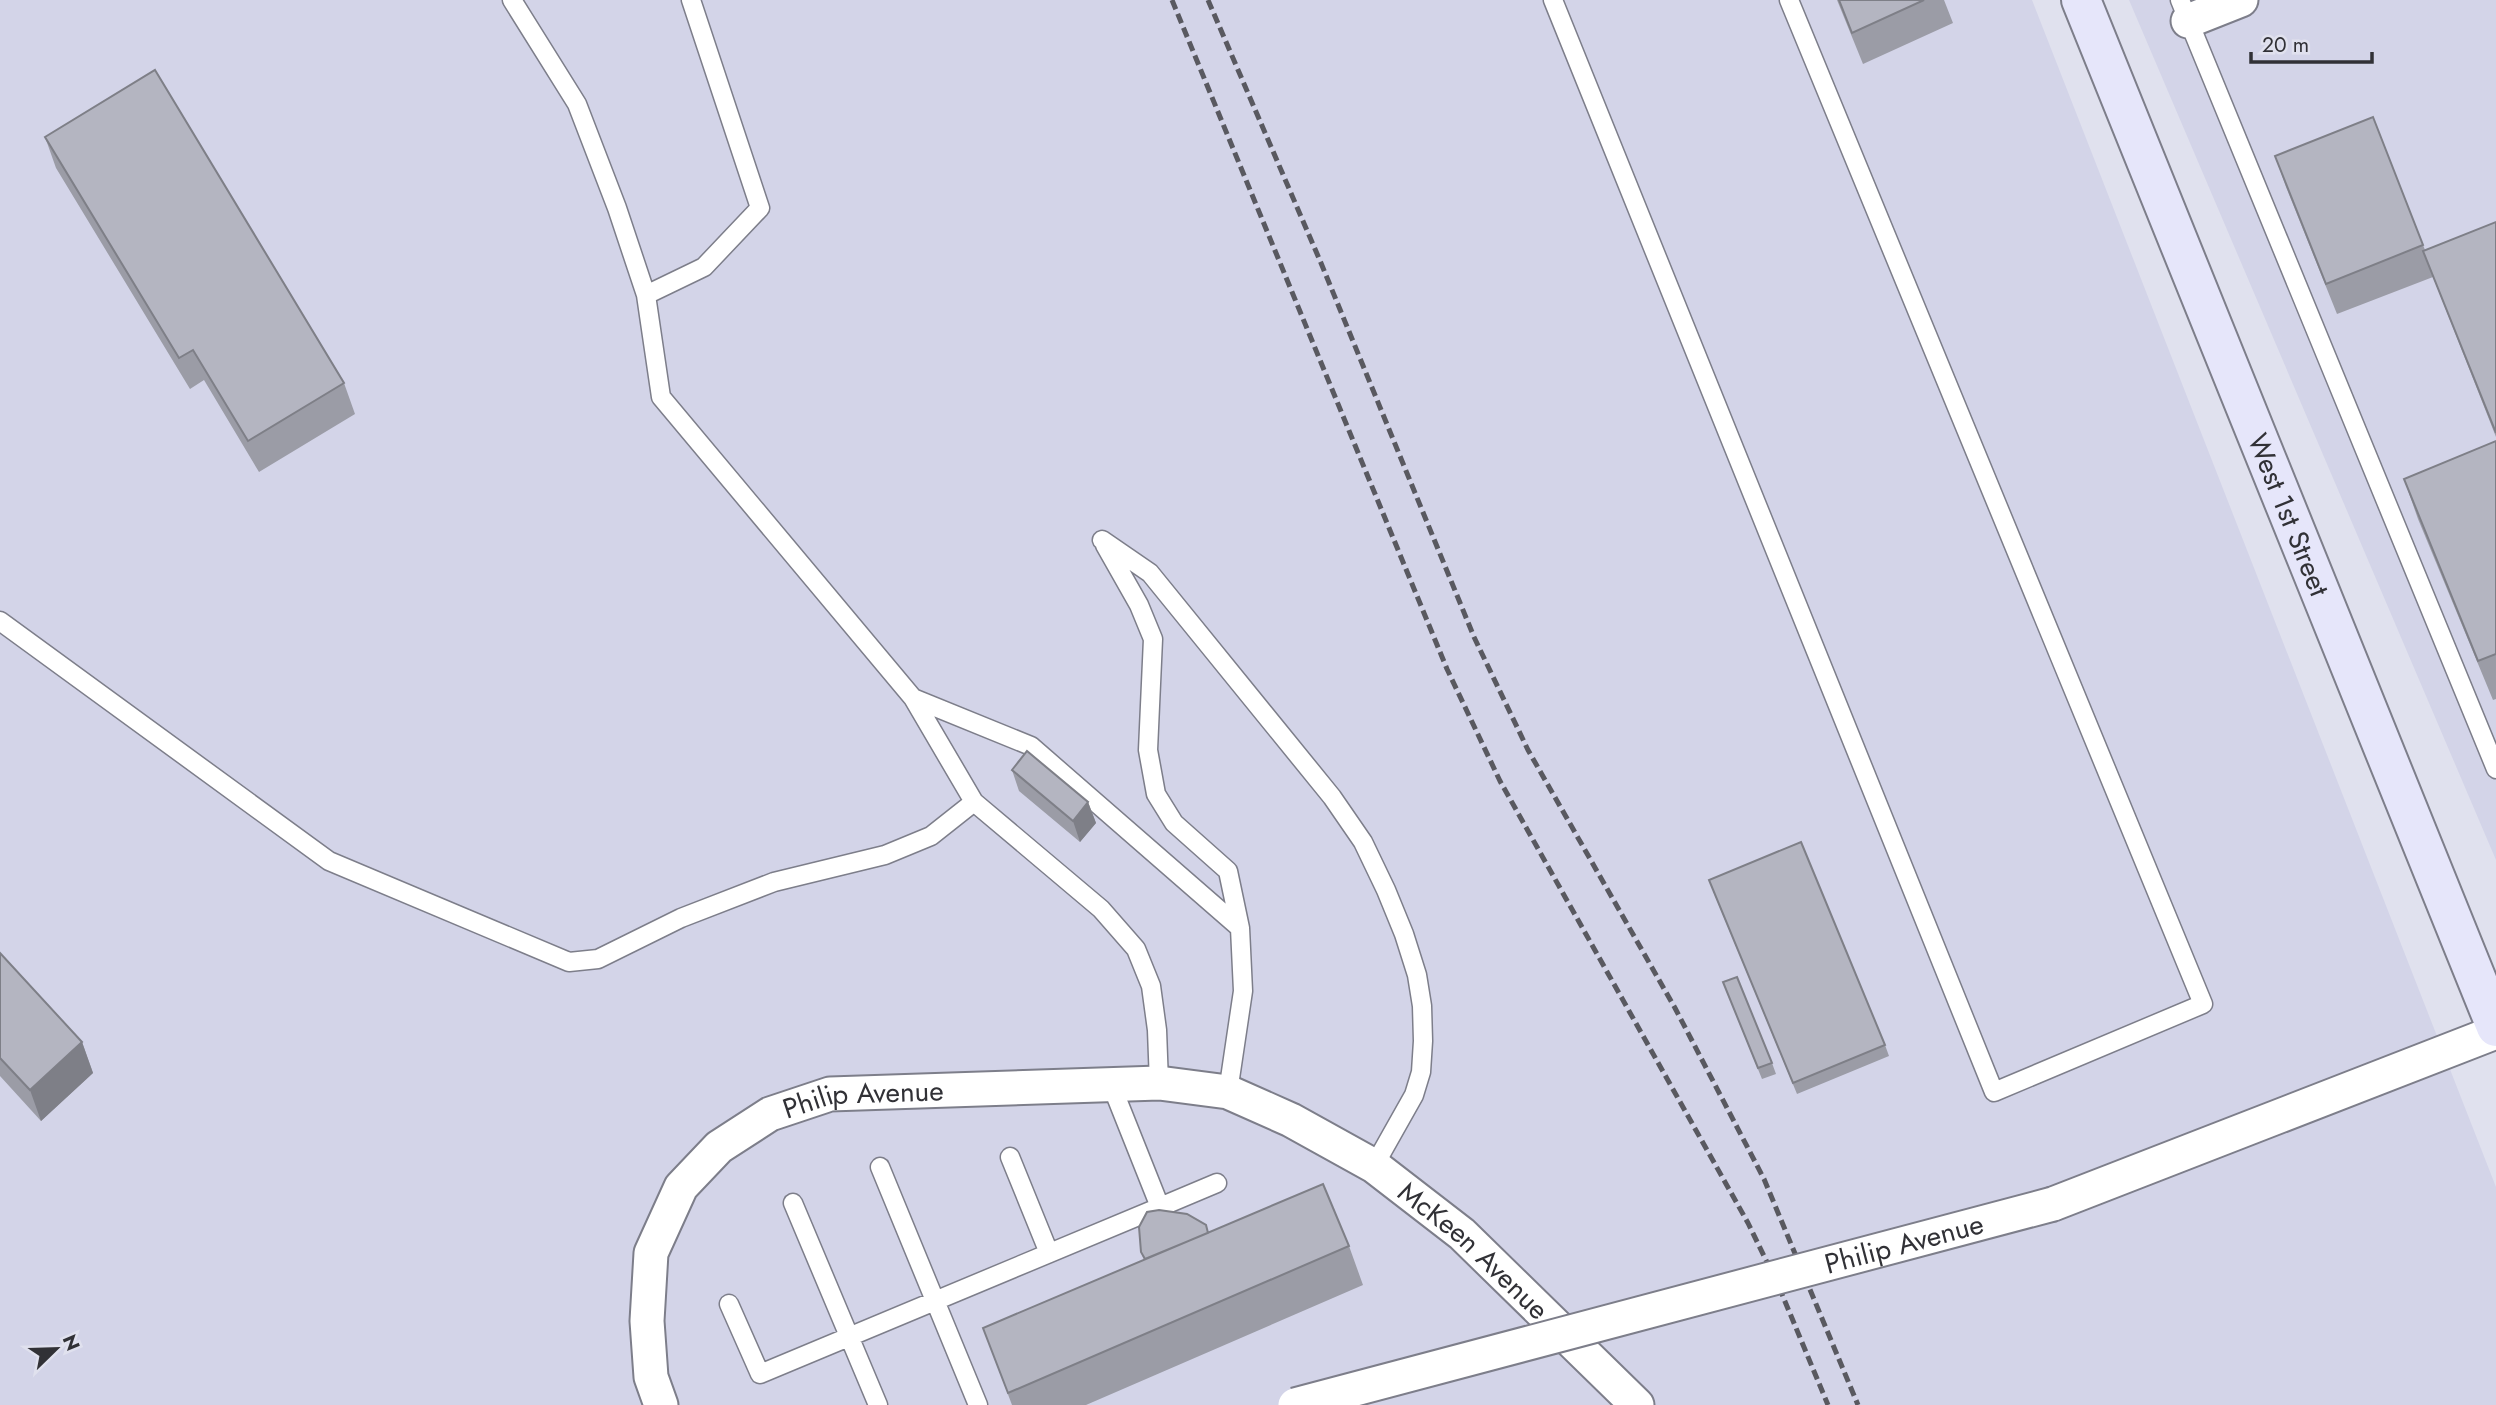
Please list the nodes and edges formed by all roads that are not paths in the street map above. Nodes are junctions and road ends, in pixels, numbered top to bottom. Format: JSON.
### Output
{"nodes":[{"id":1,"x":512,"y":0,"type":"edge"},
{"id":2,"x":691,"y":0,"type":"edge"},
{"id":3,"x":1553,"y":0,"type":"edge"},
{"id":4,"x":1789,"y":0,"type":"edge"},
{"id":5,"x":2081,"y":0,"type":"edge"},
{"id":6,"x":2241,"y":0,"type":"edge"},
{"id":7,"x":2184,"y":10,"type":"edge"},
{"id":8,"x":646,"y":295,"type":"junction"},
{"id":9,"x":0,"y":621,"type":"edge"},
{"id":10,"x":913,"y":698,"type":"junction"},
{"id":11,"x":2496,"y":769,"type":"edge"},
{"id":12,"x":974,"y":802,"type":"junction"},
{"id":13,"x":1240,"y":928,"type":"junction"},
{"id":14,"x":2496,"y":1030,"type":"edge"},
{"id":15,"x":1158,"y":1083,"type":"junction"},
{"id":16,"x":1111,"y":1084,"type":"junction"},
{"id":17,"x":1228,"y":1092,"type":"junction"},
{"id":18,"x":1291,"y":1120,"type":"joint"},
{"id":19,"x":1010,"y":1157,"type":"dead end"},
{"id":20,"x":1374,"y":1166,"type":"junction"},
{"id":21,"x":880,"y":1167,"type":"dead end"},
{"id":22,"x":1217,"y":1183,"type":"dead end"},
{"id":23,"x":793,"y":1203,"type":"dead end"},
{"id":24,"x":1160,"y":1207,"type":"junction"},
{"id":25,"x":1049,"y":1253,"type":"junction"},
{"id":26,"x":935,"y":1300,"type":"junction"},
{"id":27,"x":729,"y":1304,"type":"dead end"},
{"id":28,"x":849,"y":1336,"type":"junction"},
{"id":29,"x":661,"y":1405,"type":"edge"},
{"id":30,"x":878,"y":1405,"type":"edge"},
{"id":31,"x":978,"y":1405,"type":"edge"},
{"id":32,"x":1295,"y":1405,"type":"edge"},
{"id":33,"x":1637,"y":1405,"type":"edge"}],
"edges":[{"from":1,"to":8,"type":"lane"},
{"from":2,"to":8,"type":"lane"},
{"from":3,"to":4,"type":"lane"},
{"from":5,"to":14,"type":"street","name":"West 1st Street"},
{"from":6,"to":7,"type":"street"},
{"from":7,"to":11,"type":"lane"},
{"from":8,"to":10,"type":"lane"},
{"from":9,"to":12,"type":"lane"},
{"from":10,"to":12,"type":"lane"},
{"from":10,"to":13,"type":"lane"},
{"from":12,"to":15,"type":"lane"},
{"from":13,"to":17,"type":"lane"},
{"from":13,"to":20,"type":"lane"},
{"from":14,"to":32,"type":"street","name":"Philip Avenue","bridge":true},
{"from":15,"to":16,"type":"street","name":"Philip Avenue"},
{"from":15,"to":17,"type":"street","name":"Philip Avenue"},
{"from":16,"to":24,"type":"lane"},
{"from":16,"to":29,"type":"street","name":"Philip Avenue"},
{"from":17,"to":18,"type":"street","name":"Philip Avenue"},
{"from":18,"to":20,"type":"street","name":"McKeen Avenue"},
{"from":19,"to":25,"type":"lane"},
{"from":20,"to":33,"type":"street","name":"McKeen Avenue"},
{"from":21,"to":26,"type":"lane"},
{"from":22,"to":24,"type":"lane"},
{"from":23,"to":28,"type":"lane"},
{"from":24,"to":25,"type":"lane"},
{"from":25,"to":26,"type":"lane"},
{"from":26,"to":28,"type":"lane"},
{"from":26,"to":31,"type":"lane"},
{"from":27,"to":28,"type":"lane"},
{"from":28,"to":30,"type":"lane"}]}
